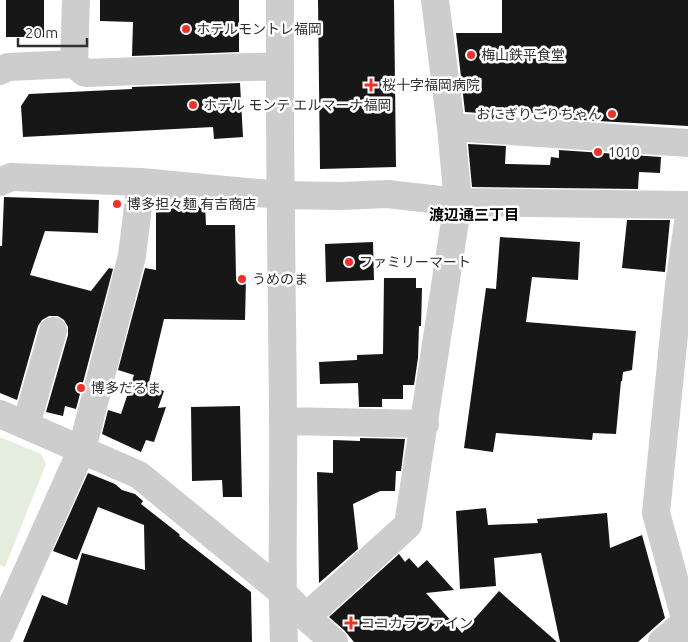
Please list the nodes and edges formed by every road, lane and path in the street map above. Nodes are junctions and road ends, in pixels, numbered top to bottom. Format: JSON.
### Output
{"nodes":[{"id":1,"x":76,"y":0,"type":"edge"},
{"id":2,"x":280,"y":0,"type":"edge"},
{"id":3,"x":435,"y":0,"type":"edge"},
{"id":4,"x":74,"y":64,"type":"junction"},
{"id":5,"x":280,"y":66,"type":"junction"},
{"id":6,"x":0,"y":70,"type":"edge"},
{"id":7,"x":451,"y":128,"type":"junction"},
{"id":8,"x":688,"y":144,"type":"edge"},
{"id":9,"x":4,"y":173,"type":"edge"},
{"id":10,"x":141,"y":182,"type":"junction"},
{"id":11,"x":280,"y":195,"type":"junction"},
{"id":12,"x":458,"y":202,"type":"junction"},
{"id":13,"x":688,"y":205,"type":"edge"},
{"id":14,"x":688,"y":223,"type":"edge"},
{"id":15,"x":684,"y":287,"type":"edge"},
{"id":16,"x":53,"y":331,"type":"dead end"},
{"id":17,"x":0,"y":414,"type":"edge"},
{"id":18,"x":283,"y":422,"type":"junction"},
{"id":19,"x":425,"y":424,"type":"junction"},
{"id":20,"x":26,"y":425,"type":"junction"},
{"id":21,"x":82,"y":449,"type":"junction"},
{"id":22,"x":282,"y":592,"type":"junction"},
{"id":23,"x":306,"y":618,"type":"junction"},
{"id":24,"x":687,"y":628,"type":"edge"},
{"id":25,"x":0,"y":632,"type":"edge"},
{"id":26,"x":284,"y":642,"type":"edge"},
{"id":27,"x":334,"y":642,"type":"edge"},
{"id":28,"x":662,"y":642,"type":"edge"}],
"edges":[{"from":1,"to":4,"type":"street"},
{"from":2,"to":5,"type":"street"},
{"from":3,"to":7,"type":"street"},
{"from":4,"to":5,"type":"street"},
{"from":4,"to":6,"type":"street"},
{"from":5,"to":11,"type":"street"},
{"from":7,"to":8,"type":"street"},
{"from":7,"to":12,"type":"street"},
{"from":9,"to":10,"type":"street"},
{"from":10,"to":11,"type":"street"},
{"from":10,"to":21,"type":"street"},
{"from":11,"to":12,"type":"street"},
{"from":11,"to":18,"type":"street"},
{"from":12,"to":13,"type":"street"},
{"from":12,"to":19,"type":"street"},
{"from":14,"to":15,"type":"street"},
{"from":15,"to":24,"type":"street"},
{"from":16,"to":20,"type":"street"},
{"from":17,"to":20,"type":"street"},
{"from":18,"to":19,"type":"street"},
{"from":18,"to":22,"type":"street"},
{"from":19,"to":23,"type":"street"},
{"from":20,"to":21,"type":"street"},
{"from":21,"to":22,"type":"street"},
{"from":21,"to":25,"type":"street"},
{"from":22,"to":23,"type":"street"},
{"from":22,"to":26,"type":"street"},
{"from":23,"to":27,"type":"street"},
{"from":24,"to":28,"type":"street"}]}
